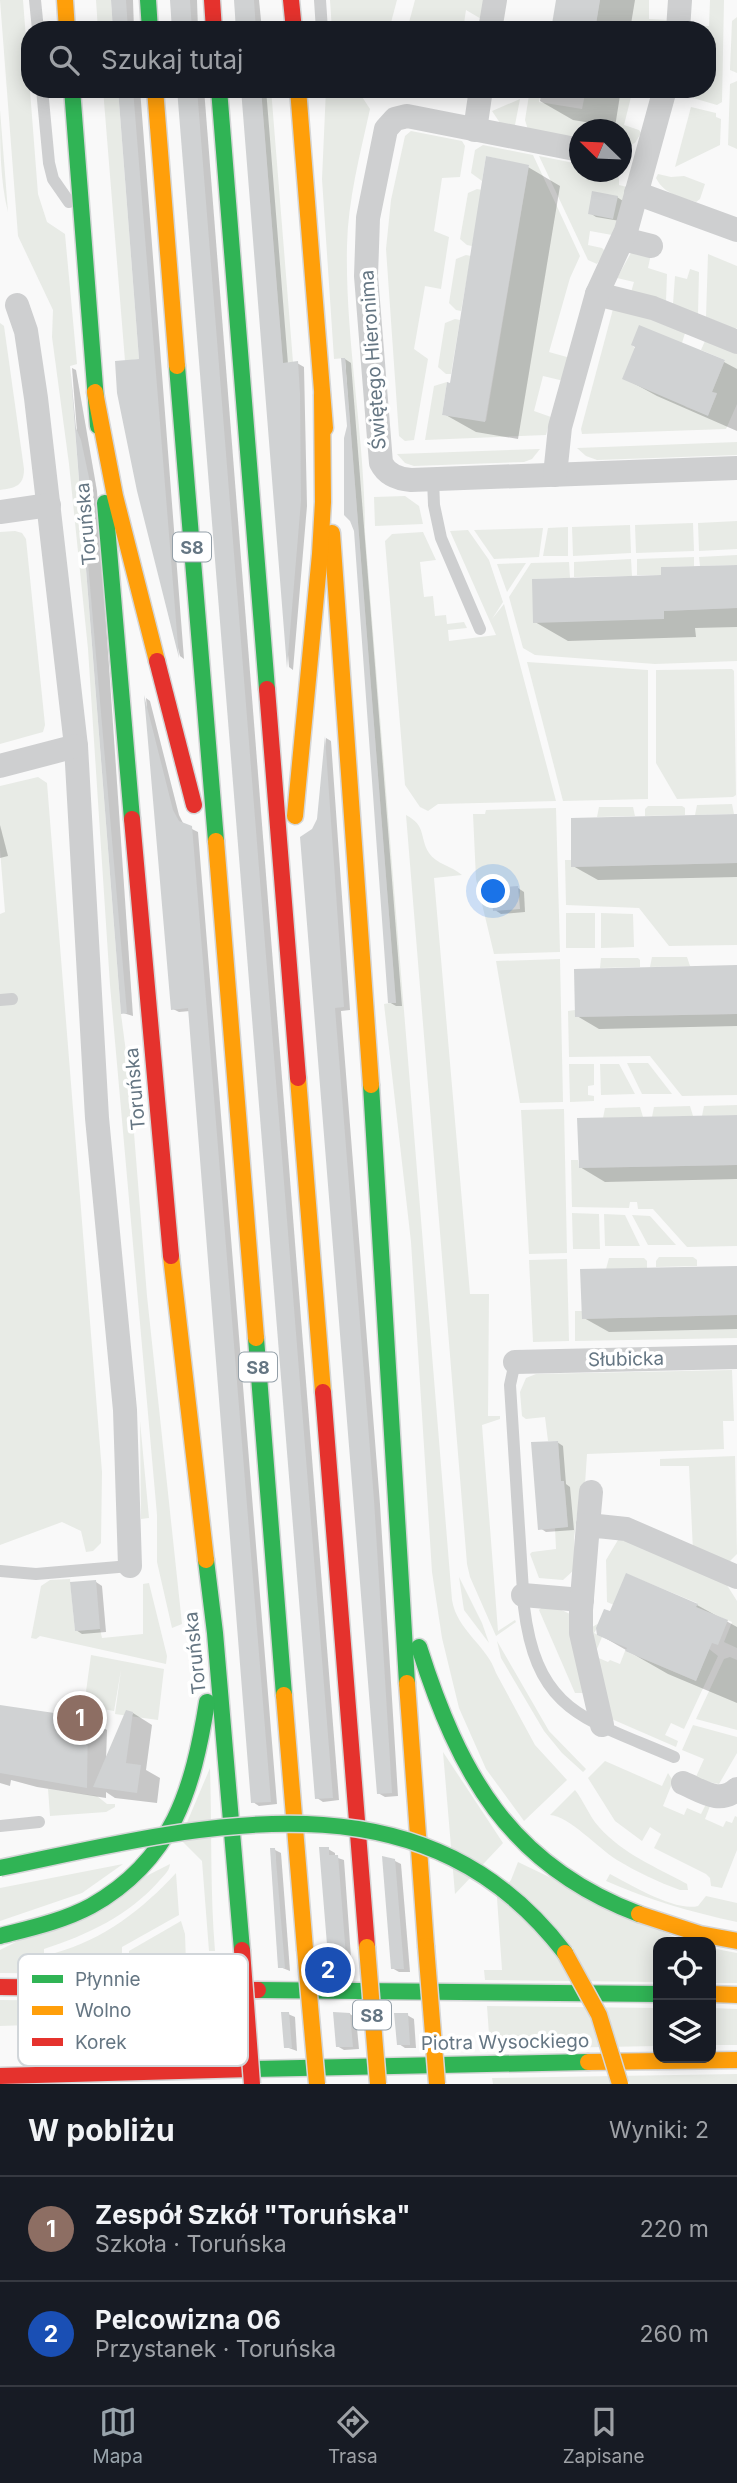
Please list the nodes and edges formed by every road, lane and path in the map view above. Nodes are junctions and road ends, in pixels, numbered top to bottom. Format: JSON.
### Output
{"nodes":[{"id":1,"x":35,"y":0,"type":"edge"},
{"id":2,"x":65,"y":0,"type":"edge"},
{"id":3,"x":148,"y":0,"type":"edge"},
{"id":4,"x":212,"y":0,"type":"edge"},
{"id":5,"x":291,"y":0,"type":"edge"},
{"id":6,"x":320,"y":0,"type":"edge"},
{"id":7,"x":495,"y":0,"type":"edge"},
{"id":8,"x":680,"y":0,"type":"edge"},
{"id":9,"x":36,"y":21,"type":"edge"},
{"id":10,"x":66,"y":21,"type":"edge"},
{"id":11,"x":149,"y":21,"type":"edge"},
{"id":12,"x":213,"y":21,"type":"edge"},
{"id":13,"x":293,"y":21,"type":"edge"},
{"id":14,"x":321,"y":21,"type":"edge"},
{"id":15,"x":492,"y":21,"type":"edge"},
{"id":16,"x":679,"y":21,"type":"edge"},
{"id":17,"x":43,"y":98,"type":"edge"},
{"id":18,"x":73,"y":98,"type":"edge"},
{"id":19,"x":156,"y":98,"type":"edge"},
{"id":20,"x":220,"y":98,"type":"edge"},
{"id":21,"x":300,"y":98,"type":"edge"},
{"id":22,"x":480,"y":98,"type":"edge"},
{"id":23,"x":660,"y":98,"type":"edge"},
{"id":24,"x":314,"y":101,"type":"dead end"},
{"id":25,"x":475,"y":130,"type":"junction"},
{"id":26,"x":569,"y":148,"type":"edge"},
{"id":27,"x":633,"y":160,"type":"edge"},
{"id":28,"x":306,"y":182,"type":"junction"},
{"id":29,"x":636,"y":193,"type":"junction"},
{"id":30,"x":737,"y":230,"type":"edge"},
{"id":31,"x":623,"y":239,"type":"junction"},
{"id":32,"x":652,"y":246,"type":"dead end"},
{"id":33,"x":85,"y":253,"type":"junction"},
{"id":34,"x":597,"y":294,"type":"junction"},
{"id":35,"x":17,"y":305,"type":"dead end"},
{"id":36,"x":737,"y":342,"type":"edge"},
{"id":37,"x":95,"y":392,"type":"junction"},
{"id":38,"x":322,"y":395,"type":"junction"},
{"id":39,"x":737,"y":468,"type":"edge"},
{"id":40,"x":555,"y":475,"type":"junction"},
{"id":41,"x":433,"y":479,"type":"junction"},
{"id":42,"x":49,"y":505,"type":"junction"},
{"id":43,"x":0,"y":512,"type":"edge"},
{"id":44,"x":481,"y":629,"type":"dead end"},
{"id":45,"x":76,"y":746,"type":"junction"},
{"id":46,"x":0,"y":766,"type":"edge"},
{"id":47,"x":291,"y":996,"type":"junction"},
{"id":48,"x":229,"y":1004,"type":"junction"},
{"id":49,"x":737,"y":1357,"type":"edge"},
{"id":50,"x":515,"y":1362,"type":"joint"},
{"id":51,"x":591,"y":1492,"type":"dead end"},
{"id":52,"x":588,"y":1525,"type":"junction"},
{"id":53,"x":400,"y":1563,"type":"junction"},
{"id":54,"x":131,"y":1566,"type":"joint"},
{"id":55,"x":0,"y":1571,"type":"edge"},
{"id":56,"x":737,"y":1577,"type":"edge"},
{"id":57,"x":523,"y":1595,"type":"junction"},
{"id":58,"x":582,"y":1600,"type":"junction"},
{"id":59,"x":215,"y":1633,"type":"junction"},
{"id":60,"x":599,"y":1715,"type":"junction"},
{"id":61,"x":674,"y":1758,"type":"dead end"},
{"id":62,"x":683,"y":1783,"type":"dead end"},
{"id":63,"x":737,"y":1789,"type":"edge"},
{"id":64,"x":40,"y":1822,"type":"dead end"},
{"id":65,"x":0,"y":1825,"type":"edge"},
{"id":66,"x":0,"y":1868,"type":"edge"},
{"id":67,"x":0,"y":1936,"type":"edge"},
{"id":68,"x":737,"y":1941,"type":"edge"},
{"id":69,"x":242,"y":1954,"type":"edge"},
{"id":70,"x":0,"y":1987,"type":"edge"},
{"id":71,"x":18,"y":1987,"type":"edge"},
{"id":72,"x":248,"y":1990,"type":"edge"},
{"id":73,"x":653,"y":1994,"type":"edge"},
{"id":74,"x":716,"y":1994,"type":"edge"},
{"id":75,"x":737,"y":1995,"type":"edge"},
{"id":76,"x":248,"y":2030,"type":"edge"},
{"id":77,"x":737,"y":2060,"type":"edge"},
{"id":78,"x":0,"y":2076,"type":"edge"},
{"id":79,"x":252,"y":2084,"type":"edge"},
{"id":80,"x":317,"y":2084,"type":"edge"},
{"id":81,"x":378,"y":2084,"type":"edge"},
{"id":82,"x":437,"y":2084,"type":"edge"},
{"id":83,"x":620,"y":2084,"type":"edge"}],
"edges":[{"from":1,"to":9,"type":"lane"},
{"from":2,"to":10,"type":"main road"},
{"from":3,"to":11,"type":"main road"},
{"from":4,"to":12,"type":"main road"},
{"from":5,"to":13,"type":"main road"},
{"from":6,"to":14,"type":"lane"},
{"from":7,"to":15,"type":"street"},
{"from":8,"to":16,"type":"street"},
{"from":17,"to":33,"type":"lane"},
{"from":18,"to":33,"type":"main road","name":"Toruńska"},
{"from":19,"to":48,"type":"main road","number":"S8"},
{"from":20,"to":47,"type":"main road","number":"S8"},
{"from":21,"to":28,"type":"main road"},
{"from":22,"to":25,"type":"street"},
{"from":23,"to":27,"type":"street"},
{"from":24,"to":28,"type":"lane"},
{"from":25,"to":26,"type":"street","name":"Świętego Hieronima"},
{"from":25,"to":41,"type":"street","name":"Świętego Hieronima"},
{"from":27,"to":29,"type":"street"},
{"from":28,"to":38,"type":"main road"},
{"from":29,"to":30,"type":"street"},
{"from":29,"to":31,"type":"street"},
{"from":31,"to":32,"type":"street"},
{"from":31,"to":34,"type":"street"},
{"from":33,"to":37,"type":"main road","name":"Toruńska"},
{"from":34,"to":36,"type":"street"},
{"from":34,"to":40,"type":"street"},
{"from":35,"to":42,"type":"street"},
{"from":37,"to":48,"type":"main road"},
{"from":37,"to":59,"type":"main road","name":"Toruńska"},
{"from":38,"to":47,"type":"main road"},
{"from":38,"to":53,"type":"main road"},
{"from":39,"to":40,"type":"street","name":"Świętego Hieronima"},
{"from":40,"to":41,"type":"street","name":"Świętego Hieronima"},
{"from":41,"to":44,"type":"lane"},
{"from":42,"to":43,"type":"street"},
{"from":42,"to":45,"type":"street"},
{"from":45,"to":46,"type":"street"},
{"from":45,"to":54,"type":"street"},
{"from":47,"to":81,"type":"main road","number":"S8","bridge":true},
{"from":48,"to":80,"type":"main road","number":"S8","bridge":true},
{"from":49,"to":50,"type":"street","name":"Słubicka"},
{"from":50,"to":57,"type":"lane"},
{"from":51,"to":52,"type":"street"},
{"from":52,"to":56,"type":"street"},
{"from":52,"to":58,"type":"street"},
{"from":53,"to":68,"type":"main road"},
{"from":53,"to":82,"type":"main road","bridge":true},
{"from":54,"to":55,"type":"lane"},
{"from":57,"to":58,"type":"street"},
{"from":57,"to":60,"type":"lane"},
{"from":58,"to":60,"type":"street"},
{"from":59,"to":67,"type":"main road"},
{"from":59,"to":69,"type":"main road","name":"Toruńska","bridge":true},
{"from":60,"to":61,"type":"lane"},
{"from":62,"to":63,"type":"street"},
{"from":64,"to":65,"type":"lane"},
{"from":66,"to":83,"type":"main road","bridge":true},
{"from":70,"to":71,"type":"main road"},
{"from":72,"to":73,"type":"main road"},
{"from":74,"to":75,"type":"main road"},
{"from":76,"to":79,"type":"main road","name":"Toruńska","bridge":true},
{"from":77,"to":78,"type":"main road","name":"Piotra Wysockiego"}]}
